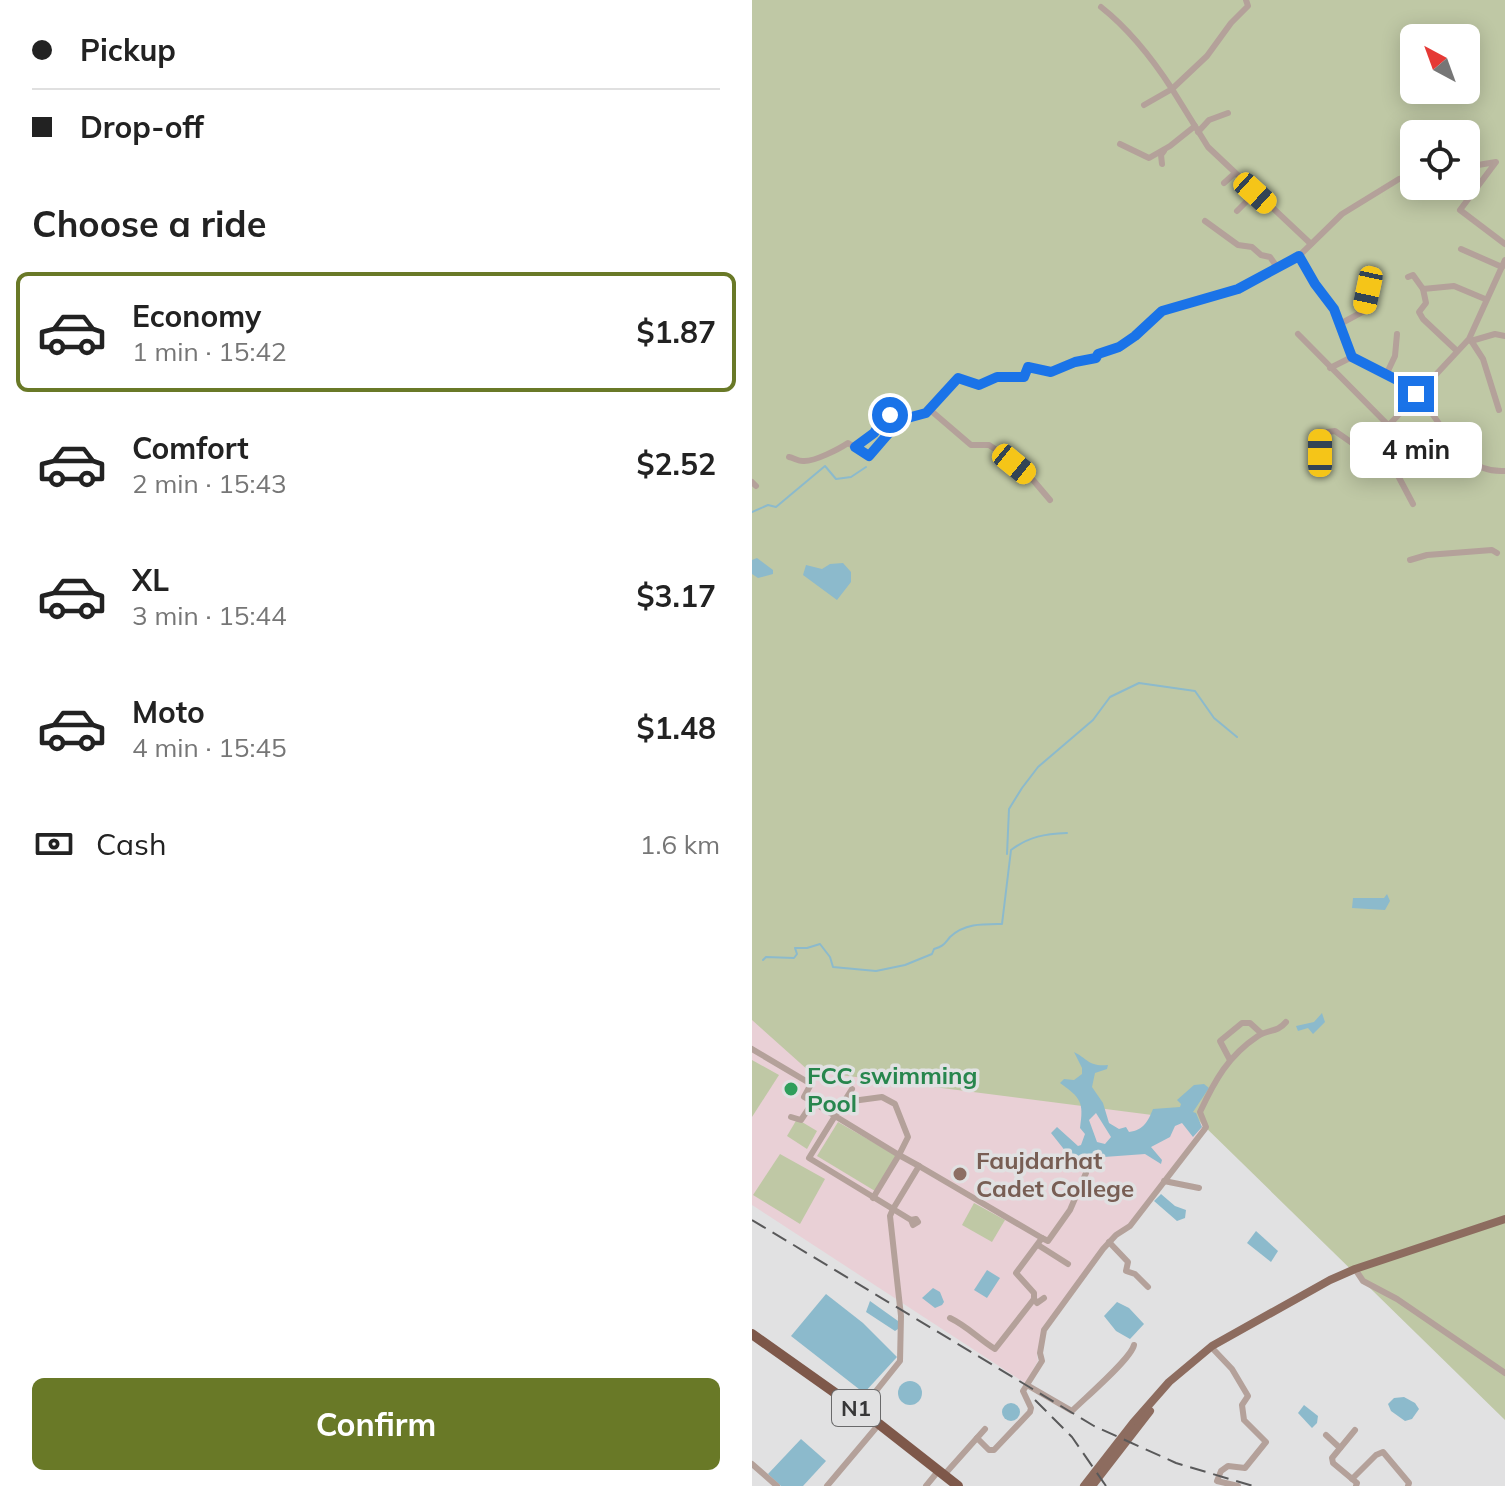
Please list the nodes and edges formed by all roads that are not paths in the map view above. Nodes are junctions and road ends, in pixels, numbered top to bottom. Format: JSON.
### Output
{"nodes":[{"id":1,"x":1246,"y":0,"type":"edge"},
{"id":2,"x":1101,"y":7,"type":"dead end"},
{"id":3,"x":1172,"y":89,"type":"junction"},
{"id":4,"x":1144,"y":105,"type":"dead end"},
{"id":5,"x":1228,"y":113,"type":"dead end"},
{"id":6,"x":1196,"y":129,"type":"junction"},
{"id":7,"x":1120,"y":144,"type":"dead end"},
{"id":8,"x":1167,"y":148,"type":"junction"},
{"id":9,"x":1162,"y":164,"type":"dead end"},
{"id":10,"x":1480,"y":165,"type":"edge"},
{"id":11,"x":1234,"y":174,"type":"junction"},
{"id":12,"x":1400,"y":179,"type":"edge"},
{"id":13,"x":1224,"y":183,"type":"dead end"},
{"id":14,"x":1480,"y":183,"type":"edge"},
{"id":15,"x":1255,"y":193,"type":"junction"},
{"id":16,"x":1468,"y":200,"type":"edge"},
{"id":17,"x":1237,"y":211,"type":"dead end"},
{"id":18,"x":1205,"y":221,"type":"dead end"},
{"id":19,"x":1311,"y":244,"type":"junction"},
{"id":20,"x":1505,"y":244,"type":"edge"},
{"id":21,"x":1461,"y":249,"type":"dead end"},
{"id":22,"x":1299,"y":256,"type":"junction"},
{"id":23,"x":1504,"y":264,"type":"edge"},
{"id":24,"x":1277,"y":267,"type":"junction"},
{"id":25,"x":1373,"y":269,"type":"dead end"},
{"id":26,"x":1408,"y":277,"type":"dead end"},
{"id":27,"x":1423,"y":289,"type":"junction"},
{"id":28,"x":1485,"y":299,"type":"dead end"},
{"id":29,"x":1340,"y":324,"type":"junction"},
{"id":30,"x":1298,"y":334,"type":"dead end"},
{"id":31,"x":1397,"y":334,"type":"dead end"},
{"id":32,"x":1505,"y":336,"type":"edge"},
{"id":33,"x":1470,"y":340,"type":"junction"},
{"id":34,"x":1457,"y":351,"type":"junction"},
{"id":35,"x":1352,"y":357,"type":"junction"},
{"id":36,"x":1330,"y":368,"type":"junction"},
{"id":37,"x":1386,"y":375,"type":"junction"},
{"id":38,"x":1416,"y":394,"type":"junction"},
{"id":39,"x":929,"y":409,"type":"junction"},
{"id":40,"x":1499,"y":410,"type":"dead end"},
{"id":41,"x":890,"y":415,"type":"dead end"},
{"id":42,"x":1389,"y":425,"type":"junction"},
{"id":43,"x":855,"y":447,"type":"junction"},
{"id":44,"x":1386,"y":453,"type":"junction"},
{"id":45,"x":789,"y":457,"type":"dead end"},
{"id":46,"x":1505,"y":471,"type":"edge"},
{"id":47,"x":1320,"y":473,"type":"dead end"},
{"id":48,"x":1050,"y":500,"type":"dead end"},
{"id":49,"x":1413,"y":504,"type":"dead end"},
{"id":50,"x":1497,"y":553,"type":"dead end"},
{"id":51,"x":1410,"y":560,"type":"dead end"},
{"id":52,"x":1286,"y":1022,"type":"dead end"},
{"id":53,"x":1261,"y":1033,"type":"junction"},
{"id":54,"x":752,"y":1049,"type":"edge"},
{"id":55,"x":1230,"y":1060,"type":"junction"},
{"id":56,"x":852,"y":1089,"type":"dead end"},
{"id":57,"x":813,"y":1102,"type":"junction"},
{"id":58,"x":845,"y":1102,"type":"junction"},
{"id":59,"x":835,"y":1116,"type":"junction"},
{"id":60,"x":791,"y":1117,"type":"dead end"},
{"id":61,"x":899,"y":1155,"type":"junction"},
{"id":62,"x":919,"y":1166,"type":"junction"},
{"id":63,"x":1086,"y":1173,"type":"dead end"},
{"id":64,"x":1164,"y":1181,"type":"junction"},
{"id":65,"x":1199,"y":1188,"type":"dead end"},
{"id":66,"x":873,"y":1198,"type":"junction"},
{"id":67,"x":893,"y":1209,"type":"junction"},
{"id":68,"x":911,"y":1220,"type":"dead end"},
{"id":69,"x":1505,"y":1222,"type":"edge"},
{"id":70,"x":1462,"y":1235,"type":"junction"},
{"id":71,"x":1040,"y":1242,"type":"junction"},
{"id":72,"x":1109,"y":1242,"type":"junction"},
{"id":73,"x":1055,"y":1256,"type":"dead end"},
{"id":74,"x":1357,"y":1272,"type":"junction"},
{"id":75,"x":1148,"y":1287,"type":"dead end"},
{"id":76,"x":950,"y":1318,"type":"dead end"},
{"id":77,"x":752,"y":1334,"type":"edge"},
{"id":78,"x":752,"y":1343,"type":"edge"},
{"id":79,"x":1134,"y":1345,"type":"dead end"},
{"id":80,"x":1214,"y":1350,"type":"junction"},
{"id":81,"x":1505,"y":1373,"type":"edge"},
{"id":82,"x":1170,"y":1384,"type":"junction"},
{"id":83,"x":1027,"y":1385,"type":"junction"},
{"id":84,"x":857,"y":1413,"type":"junction"},
{"id":85,"x":875,"y":1429,"type":"junction"},
{"id":86,"x":985,"y":1429,"type":"dead end"},
{"id":87,"x":1355,"y":1430,"type":"dead end"},
{"id":88,"x":1326,"y":1435,"type":"dead end"},
{"id":89,"x":977,"y":1438,"type":"junction"},
{"id":90,"x":1340,"y":1448,"type":"junction"},
{"id":91,"x":752,"y":1464,"type":"edge"},
{"id":92,"x":943,"y":1479,"type":"edge"},
{"id":93,"x":1354,"y":1483,"type":"edge"},
{"id":94,"x":777,"y":1486,"type":"edge"},
{"id":95,"x":827,"y":1486,"type":"edge"},
{"id":96,"x":926,"y":1486,"type":"edge"},
{"id":97,"x":958,"y":1486,"type":"edge"},
{"id":98,"x":1084,"y":1486,"type":"edge"},
{"id":99,"x":1092,"y":1486,"type":"edge"},
{"id":100,"x":1238,"y":1486,"type":"edge"},
{"id":101,"x":1408,"y":1486,"type":"edge"}],
"edges":[{"from":1,"to":3,"type":"street"},
{"from":2,"to":3,"type":"street"},
{"from":3,"to":4,"type":"street"},
{"from":3,"to":6,"type":"street"},
{"from":5,"to":6,"type":"street"},
{"from":6,"to":8,"type":"street"},
{"from":6,"to":11,"type":"street"},
{"from":7,"to":8,"type":"street"},
{"from":8,"to":9,"type":"street"},
{"from":10,"to":14,"type":"street"},
{"from":11,"to":13,"type":"street"},
{"from":11,"to":15,"type":"street"},
{"from":12,"to":19,"type":"street"},
{"from":15,"to":17,"type":"street"},
{"from":15,"to":19,"type":"street"},
{"from":16,"to":20,"type":"street"},
{"from":18,"to":24,"type":"street"},
{"from":19,"to":22,"type":"street"},
{"from":21,"to":23,"type":"street"},
{"from":22,"to":24,"type":"street"},
{"from":22,"to":29,"type":"street"},
{"from":23,"to":33,"type":"street"},
{"from":24,"to":39,"type":"street"},
{"from":25,"to":29,"type":"street"},
{"from":26,"to":27,"type":"street"},
{"from":27,"to":28,"type":"street"},
{"from":27,"to":34,"type":"street"},
{"from":29,"to":35,"type":"street"},
{"from":30,"to":36,"type":"street"},
{"from":31,"to":37,"type":"street"},
{"from":32,"to":33,"type":"street"},
{"from":33,"to":34,"type":"street"},
{"from":33,"to":40,"type":"street"},
{"from":34,"to":38,"type":"street"},
{"from":35,"to":36,"type":"street"},
{"from":35,"to":37,"type":"street"},
{"from":36,"to":42,"type":"street"},
{"from":37,"to":38,"type":"street"},
{"from":38,"to":42,"type":"street"},
{"from":38,"to":46,"type":"street"},
{"from":39,"to":43,"type":"street"},
{"from":39,"to":48,"type":"street"},
{"from":41,"to":43,"type":"street"},
{"from":42,"to":44,"type":"street"},
{"from":43,"to":45,"type":"street"},
{"from":44,"to":47,"type":"street"},
{"from":44,"to":49,"type":"street"},
{"from":50,"to":51,"type":"street"},
{"from":52,"to":53,"type":"street"},
{"from":53,"to":55,"type":"street"},
{"from":53,"to":55,"type":"street"},
{"from":54,"to":57,"type":"street"},
{"from":55,"to":64,"type":"street"},
{"from":56,"to":58,"type":"street"},
{"from":57,"to":59,"type":"street"},
{"from":57,"to":60,"type":"street"},
{"from":58,"to":59,"type":"street"},
{"from":58,"to":61,"type":"street"},
{"from":59,"to":61,"type":"street"},
{"from":59,"to":66,"type":"street"},
{"from":61,"to":62,"type":"street"},
{"from":61,"to":66,"type":"street"},
{"from":62,"to":67,"type":"street"},
{"from":62,"to":71,"type":"street"},
{"from":63,"to":71,"type":"street"},
{"from":64,"to":65,"type":"street"},
{"from":64,"to":72,"type":"street"},
{"from":66,"to":67,"type":"street"},
{"from":67,"to":68,"type":"street"},
{"from":67,"to":84,"type":"street"},
{"from":69,"to":70,"type":"main road"},
{"from":70,"to":74,"type":"main road"},
{"from":70,"to":82,"type":"main road"},
{"from":71,"to":73,"type":"street"},
{"from":71,"to":76,"type":"street"},
{"from":72,"to":75,"type":"street"},
{"from":72,"to":83,"type":"street"},
{"from":74,"to":80,"type":"main road"},
{"from":74,"to":81,"type":"street"},
{"from":77,"to":84,"type":"highway","number":"N1"},
{"from":78,"to":84,"type":"highway","number":"N1"},
{"from":79,"to":83,"type":"street"},
{"from":80,"to":82,"type":"main road"},
{"from":80,"to":100,"type":"street"},
{"from":82,"to":98,"type":"main road"},
{"from":82,"to":99,"type":"main road"},
{"from":83,"to":89,"type":"street"},
{"from":84,"to":85,"type":"highway","number":"N1"},
{"from":84,"to":92,"type":"highway","number":"N1"},
{"from":85,"to":92,"type":"highway","number":"N1"},
{"from":85,"to":95,"type":"street"},
{"from":86,"to":89,"type":"street"},
{"from":87,"to":90,"type":"street"},
{"from":88,"to":90,"type":"street"},
{"from":89,"to":92,"type":"street"},
{"from":90,"to":93,"type":"street"},
{"from":91,"to":94,"type":"street"},
{"from":92,"to":96,"type":"street"},
{"from":92,"to":97,"type":"highway","number":"N1"},
{"from":93,"to":101,"type":"street"}]}
